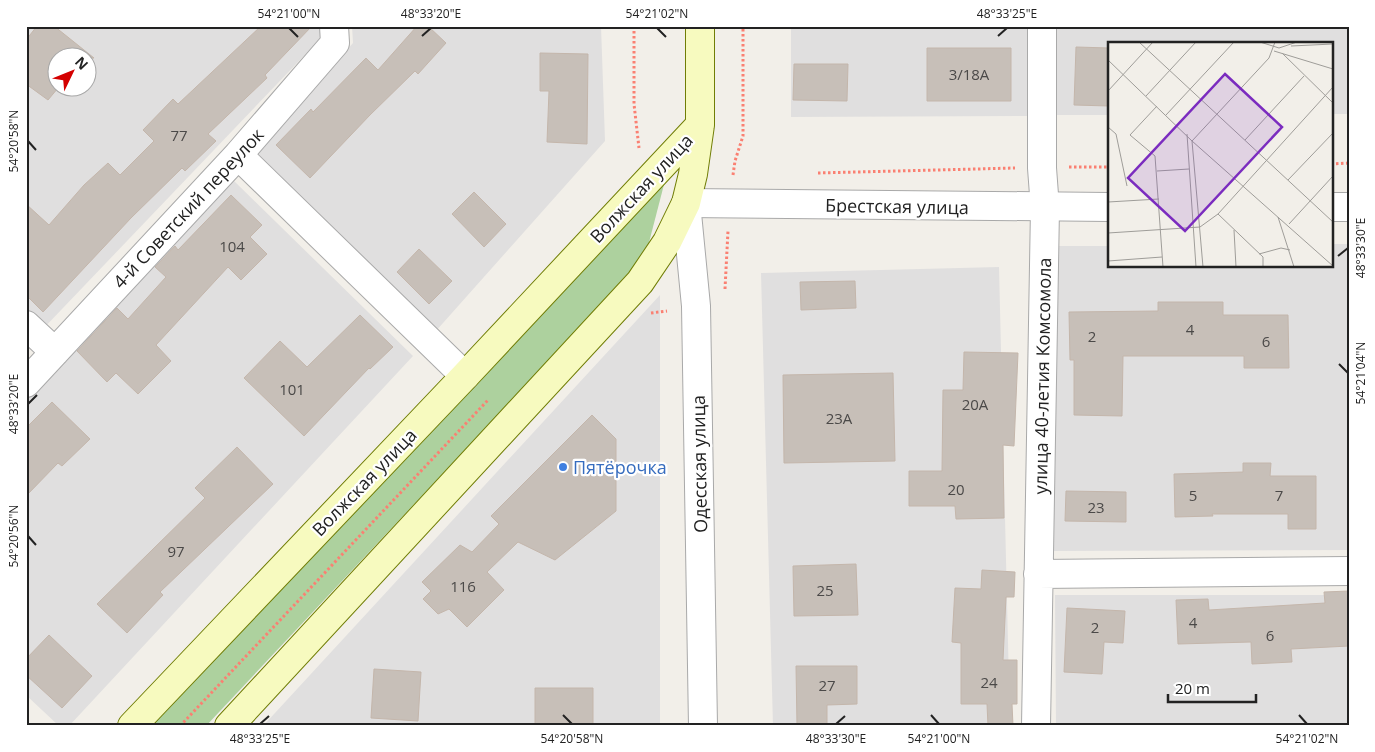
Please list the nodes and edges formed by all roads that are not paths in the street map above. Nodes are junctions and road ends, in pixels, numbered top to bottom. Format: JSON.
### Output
{"nodes":[{"id":1,"x":334,"y":26,"type":"edge"},
{"id":2,"x":700,"y":26,"type":"edge"},
{"id":3,"x":1042,"y":26,"type":"edge"},
{"id":4,"x":700,"y":125,"type":"junction"},
{"id":5,"x":238,"y":154,"type":"junction"},
{"id":6,"x":686,"y":203,"type":"junction"},
{"id":7,"x":1349,"y":206,"type":"edge"},
{"id":8,"x":1108,"y":207,"type":"edge"},
{"id":9,"x":1332,"y":207,"type":"edge"},
{"id":10,"x":1045,"y":208,"type":"junction"},
{"id":11,"x":26,"y":325,"type":"edge"},
{"id":12,"x":55,"y":352,"type":"junction"},
{"id":13,"x":465,"y":376,"type":"junction"},
{"id":14,"x":26,"y":382,"type":"edge"},
{"id":15,"x":1349,"y":571,"type":"edge"},
{"id":16,"x":1038,"y":574,"type":"junction"},
{"id":17,"x":132,"y":726,"type":"edge"},
{"id":18,"x":229,"y":726,"type":"edge"},
{"id":19,"x":703,"y":726,"type":"edge"},
{"id":20,"x":1036,"y":726,"type":"edge"}],
"edges":[{"from":1,"to":5,"type":"street","name":"4-й Советский переулок"},
{"from":2,"to":4,"type":"main road"},
{"from":3,"to":10,"type":"street","name":"улица 40-летия Комсомола"},
{"from":4,"to":6,"type":"main road","name":"Волжская улица"},
{"from":4,"to":13,"type":"main road","name":"Волжская улица"},
{"from":5,"to":12,"type":"street","name":"4-й Советский переулок"},
{"from":5,"to":13,"type":"street"},
{"from":6,"to":10,"type":"street","name":"Брестская улица"},
{"from":6,"to":18,"type":"main road","name":"Волжская улица"},
{"from":6,"to":19,"type":"street","name":"Одесская улица"},
{"from":7,"to":9,"type":"street"},
{"from":8,"to":10,"type":"street","name":"Брестская улица"},
{"from":10,"to":16,"type":"street","name":"улица 40-летия Комсомола"},
{"from":11,"to":12,"type":"street"},
{"from":12,"to":14,"type":"street","name":"4-й Советский переулок"},
{"from":13,"to":17,"type":"main road","name":"Волжская улица"},
{"from":15,"to":16,"type":"street"},
{"from":16,"to":20,"type":"street","name":"улица 40-летия Комсомола"}]}
